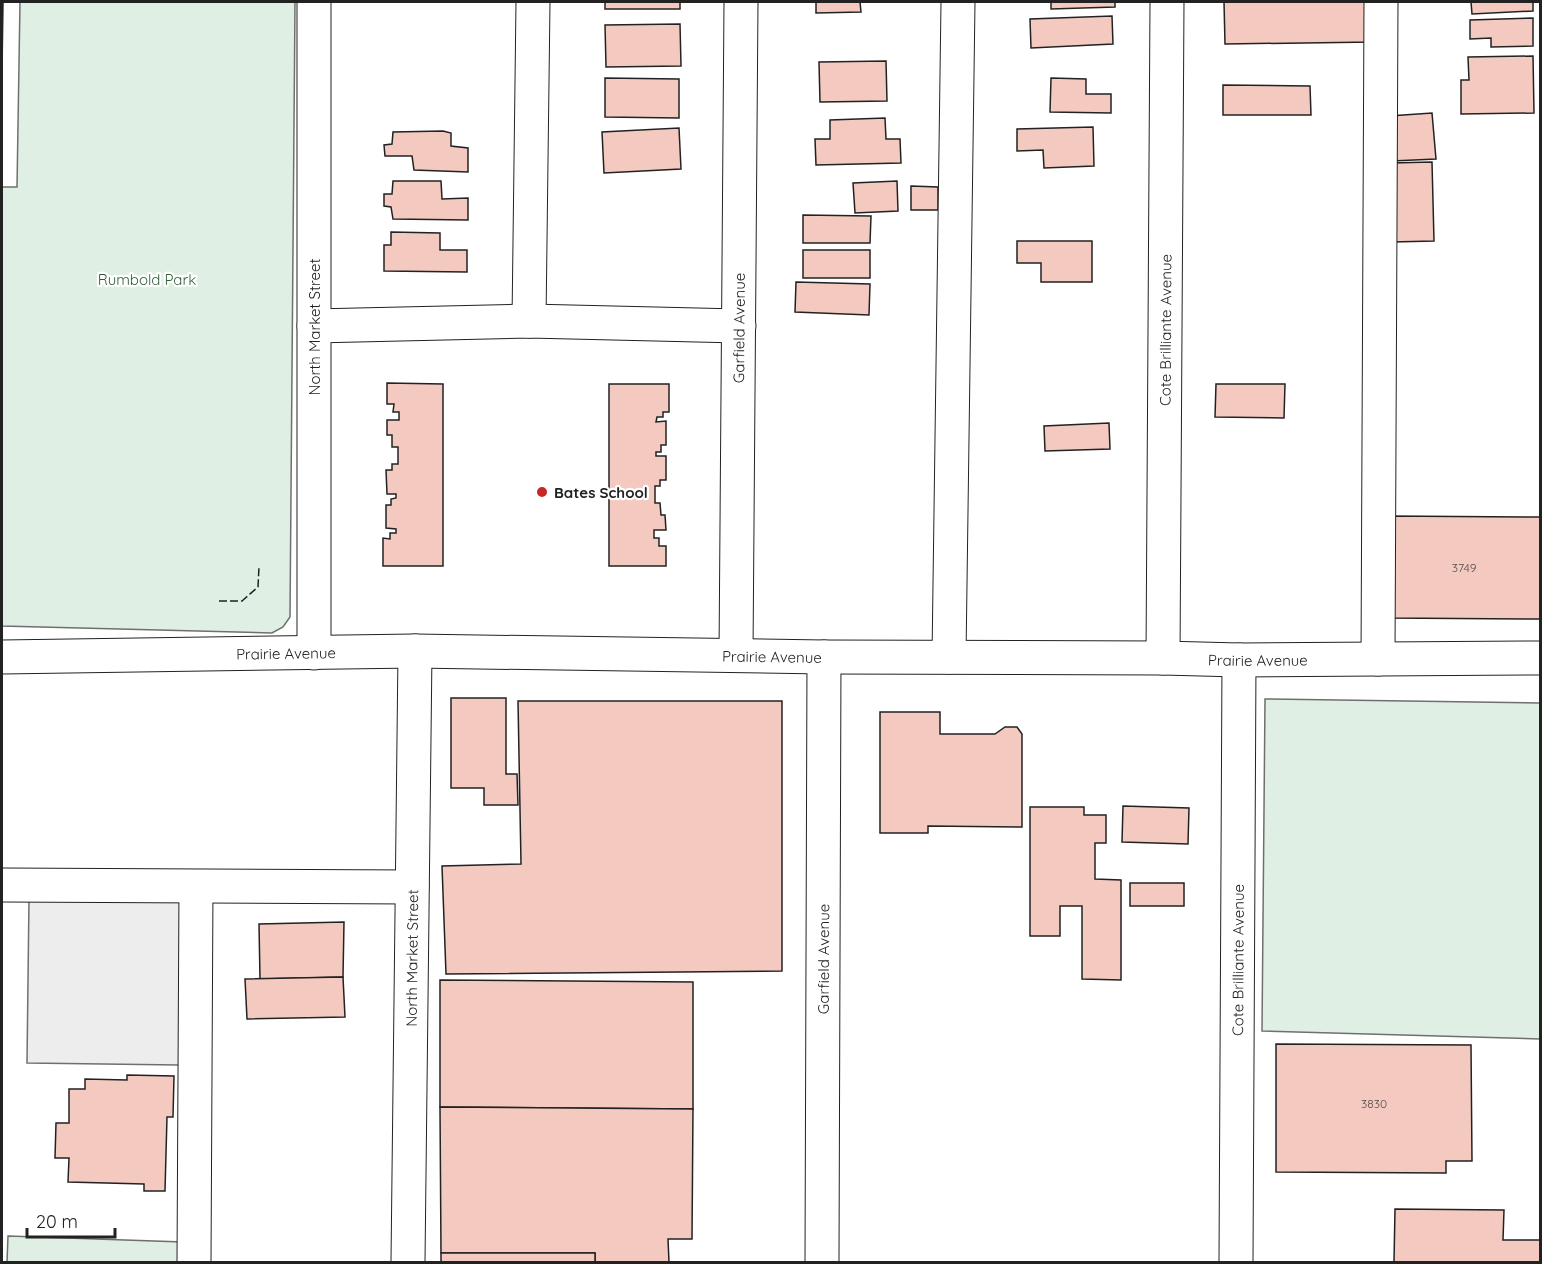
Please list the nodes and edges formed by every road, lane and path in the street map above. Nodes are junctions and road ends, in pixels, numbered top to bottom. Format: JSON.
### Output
{"nodes":[{"id":1,"x":314,"y":2,"type":"edge"},
{"id":2,"x":533,"y":2,"type":"edge"},
{"id":3,"x":741,"y":2,"type":"edge"},
{"id":4,"x":958,"y":2,"type":"edge"},
{"id":5,"x":1167,"y":2,"type":"edge"},
{"id":6,"x":1381,"y":2,"type":"edge"},
{"id":7,"x":530,"y":321,"type":"junction"},
{"id":8,"x":314,"y":326,"type":"junction"},
{"id":9,"x":739,"y":326,"type":"junction"},
{"id":10,"x":415,"y":651,"type":"junction"},
{"id":11,"x":314,"y":653,"type":"junction"},
{"id":12,"x":736,"y":655,"type":"junction"},
{"id":13,"x":2,"y":657,"type":"edge"},
{"id":14,"x":824,"y":657,"type":"junction"},
{"id":15,"x":949,"y":657,"type":"junction"},
{"id":16,"x":1163,"y":658,"type":"junction"},
{"id":17,"x":1540,"y":658,"type":"edge"},
{"id":18,"x":1378,"y":659,"type":"junction"},
{"id":19,"x":1239,"y":660,"type":"junction"},
{"id":20,"x":2,"y":885,"type":"edge"},
{"id":21,"x":196,"y":887,"type":"junction"},
{"id":22,"x":412,"y":887,"type":"junction"},
{"id":23,"x":195,"y":1263,"type":"edge"},
{"id":24,"x":408,"y":1263,"type":"edge"},
{"id":25,"x":822,"y":1263,"type":"edge"},
{"id":26,"x":1236,"y":1263,"type":"edge"}],
"edges":[{"from":1,"to":8,"type":"street","name":"North Market Street"},
{"from":2,"to":7,"type":"street"},
{"from":3,"to":9,"type":"street","name":"Garfield Avenue"},
{"from":4,"to":15,"type":"street"},
{"from":5,"to":16,"type":"street","name":"Cote Brilliante Avenue"},
{"from":6,"to":18,"type":"street"},
{"from":7,"to":8,"type":"street"},
{"from":7,"to":9,"type":"street"},
{"from":8,"to":11,"type":"street","name":"North Market Street"},
{"from":9,"to":12,"type":"street","name":"Garfield Avenue"},
{"from":10,"to":11,"type":"street","name":"Prairie Avenue"},
{"from":10,"to":12,"type":"street","name":"Prairie Avenue"},
{"from":10,"to":22,"type":"street","name":"North Market Street"},
{"from":11,"to":13,"type":"street","name":"Prairie Avenue"},
{"from":12,"to":14,"type":"street","name":"Prairie Avenue"},
{"from":14,"to":15,"type":"street","name":"Prairie Avenue"},
{"from":14,"to":25,"type":"street","name":"Garfield Avenue"},
{"from":15,"to":16,"type":"street","name":"Prairie Avenue"},
{"from":16,"to":19,"type":"street","name":"Prairie Avenue"},
{"from":17,"to":18,"type":"street","name":"Prairie Avenue"},
{"from":18,"to":19,"type":"street","name":"Prairie Avenue"},
{"from":19,"to":26,"type":"street","name":"Cote Brilliante Avenue"},
{"from":20,"to":21,"type":"street"},
{"from":21,"to":22,"type":"street"},
{"from":21,"to":23,"type":"street"},
{"from":22,"to":24,"type":"street","name":"North Market Street"}]}
